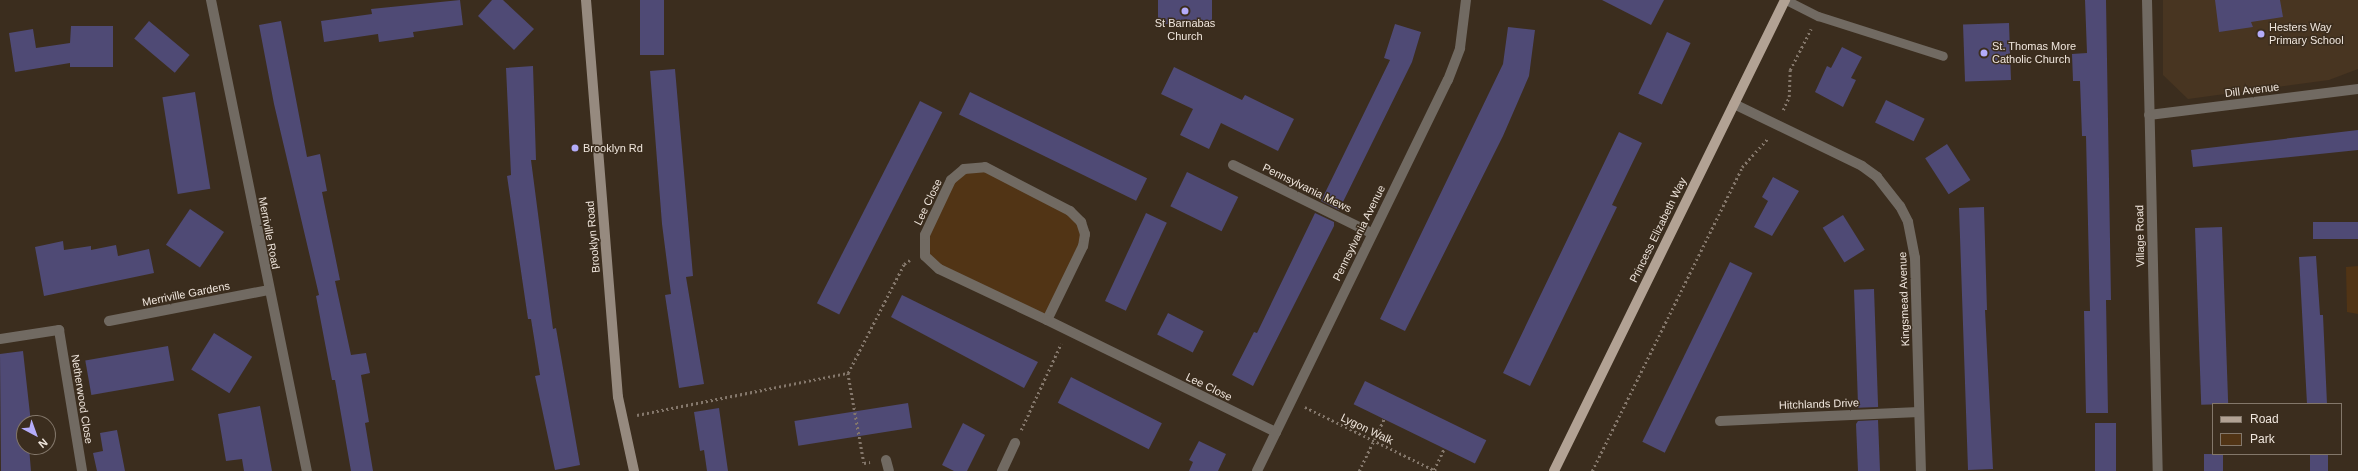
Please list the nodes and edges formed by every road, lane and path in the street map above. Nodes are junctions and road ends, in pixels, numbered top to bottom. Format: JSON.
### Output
{"nodes":[{"id":1,"x":211,"y":0,"type":"edge"},
{"id":2,"x":586,"y":0,"type":"edge"},
{"id":3,"x":1466,"y":0,"type":"edge"},
{"id":4,"x":1785,"y":0,"type":"edge"},
{"id":5,"x":2146,"y":0,"type":"edge"},
{"id":6,"x":1818,"y":16,"type":"junction"},
{"id":7,"x":1943,"y":56,"type":"dead end"},
{"id":8,"x":2358,"y":89,"type":"edge"},
{"id":9,"x":1734,"y":104,"type":"junction"},
{"id":10,"x":2149,"y":115,"type":"junction"},
{"id":11,"x":1776,"y":124,"type":"junction"},
{"id":12,"x":1232,"y":165,"type":"dead end"},
{"id":13,"x":1371,"y":233,"type":"junction"},
{"id":14,"x":923,"y":250,"type":"junction"},
{"id":15,"x":268,"y":290,"type":"junction"},
{"id":16,"x":1047,"y":320,"type":"junction"},
{"id":17,"x":109,"y":321,"type":"dead end"},
{"id":18,"x":1067,"y":331,"type":"junction"},
{"id":19,"x":0,"y":339,"type":"edge"},
{"id":20,"x":848,"y":373,"type":"junction"},
{"id":21,"x":1292,"y":401,"type":"junction"},
{"id":22,"x":1919,"y":412,"type":"junction"},
{"id":23,"x":623,"y":417,"type":"junction"},
{"id":24,"x":1384,"y":420,"type":"dead end"},
{"id":25,"x":1720,"y":421,"type":"dead end"},
{"id":26,"x":1276,"y":432,"type":"junction"},
{"id":27,"x":1374,"y":441,"type":"junction"},
{"id":28,"x":1015,"y":443,"type":"joint"},
{"id":29,"x":1444,"y":449,"type":"dead end"},
{"id":30,"x":886,"y":460,"type":"joint"},
{"id":31,"x":82,"y":471,"type":"edge"},
{"id":32,"x":307,"y":471,"type":"edge"},
{"id":33,"x":634,"y":471,"type":"edge"},
{"id":34,"x":889,"y":471,"type":"edge"},
{"id":35,"x":1002,"y":471,"type":"edge"},
{"id":36,"x":1257,"y":471,"type":"edge"},
{"id":37,"x":1359,"y":471,"type":"edge"},
{"id":38,"x":1434,"y":471,"type":"edge"},
{"id":39,"x":1554,"y":471,"type":"edge"},
{"id":40,"x":1592,"y":471,"type":"edge"},
{"id":41,"x":1921,"y":471,"type":"edge"},
{"id":42,"x":2158,"y":471,"type":"edge"}],
"edges":[{"from":1,"to":15,"type":"street","name":"Merriville Road"},
{"from":2,"to":23,"type":"street","name":"Brooklyn Road"},
{"from":3,"to":13,"type":"street","name":"Pennsylvania Avenue"},
{"from":4,"to":6,"type":"lane"},
{"from":4,"to":9,"type":"main road","name":"Princess Elizabeth Way"},
{"from":5,"to":10,"type":"street","name":"Village Road"},
{"from":6,"to":7,"type":"lane"},
{"from":6,"to":11,"type":"path"},
{"from":8,"to":10,"type":"street","name":"Dill Avenue"},
{"from":9,"to":11,"type":"street","name":"Kingsmead Avenue"},
{"from":9,"to":39,"type":"main road","name":"Princess Elizabeth Way"},
{"from":10,"to":42,"type":"street","name":"Village Road"},
{"from":11,"to":22,"type":"street","name":"Kingsmead Avenue"},
{"from":11,"to":40,"type":"path"},
{"from":12,"to":13,"type":"street","name":"Pennsylvania Mews"},
{"from":13,"to":21,"type":"street","name":"Pennsylvania Avenue"},
{"from":14,"to":16,"type":"street","name":"Lee Close"},
{"from":14,"to":16,"type":"street","name":"Lee Close"},
{"from":14,"to":20,"type":"path"},
{"from":15,"to":17,"type":"street","name":"Merriville Gardens"},
{"from":15,"to":32,"type":"street","name":"Merriville Road"},
{"from":16,"to":18,"type":"street","name":"Lee Close"},
{"from":18,"to":26,"type":"street","name":"Lee Close"},
{"from":18,"to":28,"type":"path"},
{"from":19,"to":31,"type":"street","name":"Netherwood Close"},
{"from":20,"to":23,"type":"path"},
{"from":20,"to":30,"type":"path"},
{"from":21,"to":26,"type":"street","name":"Pennsylvania Avenue"},
{"from":21,"to":27,"type":"path","name":"Lygon Walk"},
{"from":22,"to":25,"type":"street","name":"Hitchlands Drive"},
{"from":22,"to":41,"type":"street","name":"Kingsmead Avenue"},
{"from":23,"to":33,"type":"street","name":"Brooklyn Road"},
{"from":24,"to":27,"type":"path"},
{"from":26,"to":36,"type":"street","name":"Pennsylvania Avenue"},
{"from":27,"to":37,"type":"path"},
{"from":27,"to":38,"type":"path","name":"Lygon Walk"},
{"from":28,"to":35,"type":"street"},
{"from":29,"to":38,"type":"path"},
{"from":30,"to":34,"type":"street"}]}
